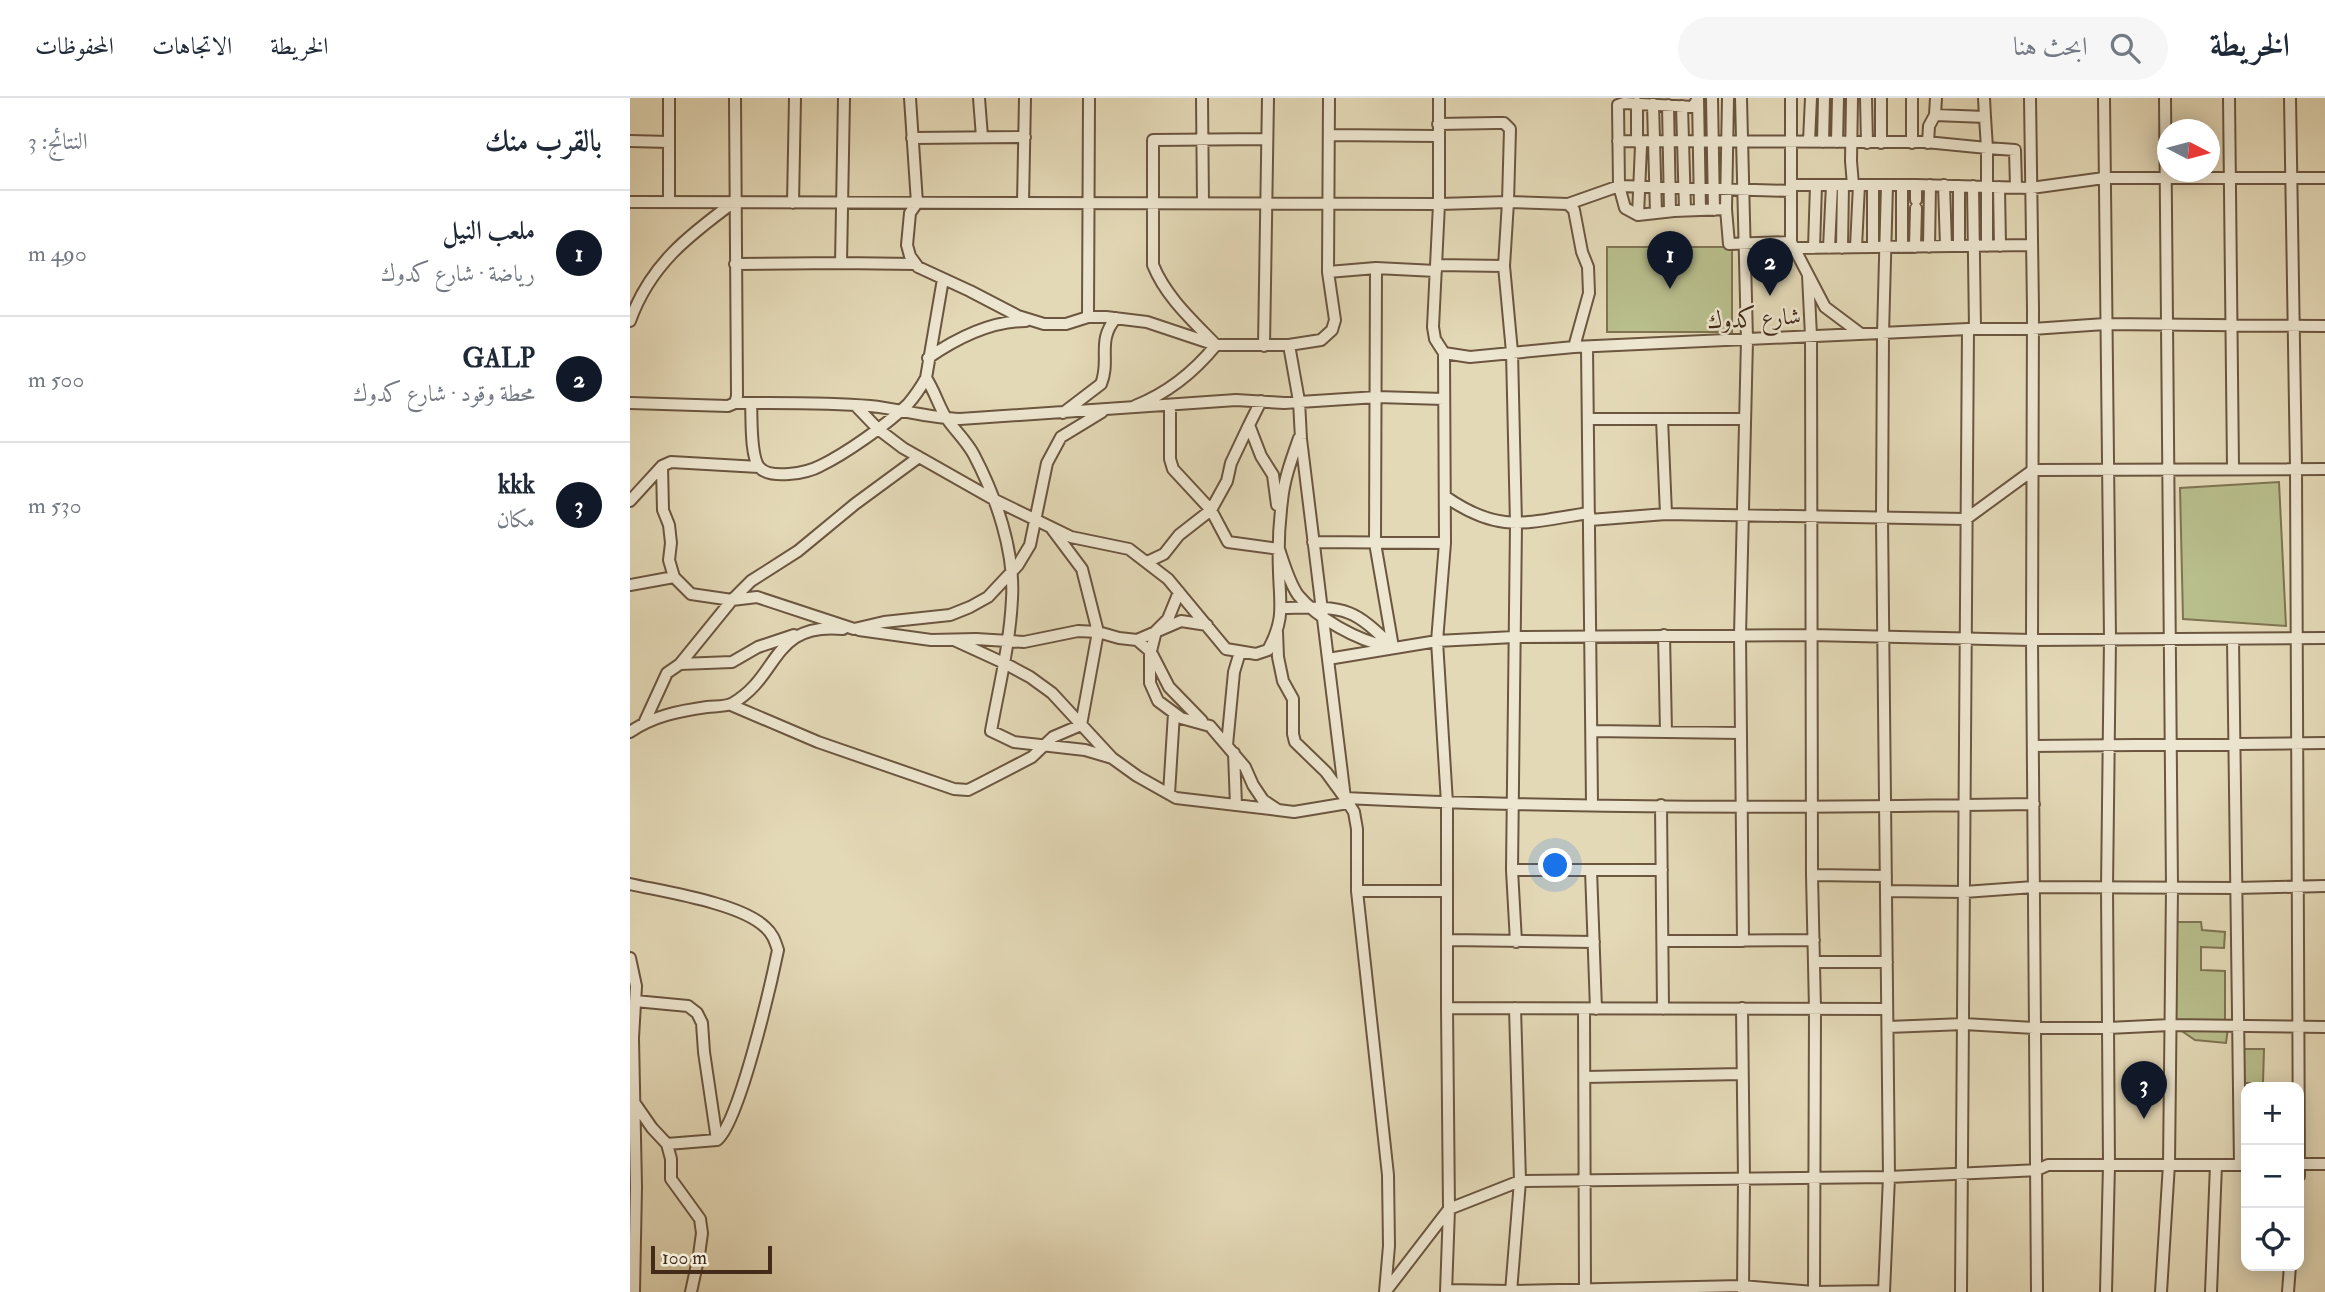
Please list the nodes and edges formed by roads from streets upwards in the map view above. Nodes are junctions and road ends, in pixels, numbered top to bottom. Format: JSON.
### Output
{"nodes":[{"id":1,"x":669,"y":98,"type":"edge"},
{"id":2,"x":734,"y":98,"type":"edge"},
{"id":3,"x":795,"y":98,"type":"edge"},
{"id":4,"x":844,"y":98,"type":"edge"},
{"id":5,"x":909,"y":98,"type":"edge"},
{"id":6,"x":979,"y":98,"type":"edge"},
{"id":7,"x":1025,"y":98,"type":"edge"},
{"id":8,"x":1089,"y":98,"type":"edge"},
{"id":9,"x":1202,"y":98,"type":"edge"},
{"id":10,"x":1268,"y":98,"type":"edge"},
{"id":11,"x":1329,"y":98,"type":"edge"},
{"id":12,"x":1439,"y":98,"type":"edge"},
{"id":13,"x":1698,"y":98,"type":"edge"},
{"id":14,"x":1712,"y":98,"type":"edge"},
{"id":15,"x":1728,"y":98,"type":"edge"},
{"id":16,"x":1741,"y":98,"type":"edge"},
{"id":17,"x":1790,"y":98,"type":"edge"},
{"id":18,"x":1811,"y":98,"type":"edge"},
{"id":19,"x":1824,"y":98,"type":"edge"},
{"id":20,"x":1838,"y":98,"type":"edge"},
{"id":21,"x":1852,"y":98,"type":"edge"},
{"id":22,"x":1866,"y":98,"type":"edge"},
{"id":23,"x":1881,"y":98,"type":"edge"},
{"id":24,"x":1912,"y":98,"type":"edge"},
{"id":25,"x":1936,"y":98,"type":"edge"},
{"id":26,"x":1984,"y":98,"type":"edge"},
{"id":27,"x":2030,"y":98,"type":"edge"},
{"id":28,"x":2104,"y":98,"type":"edge"},
{"id":29,"x":2165,"y":98,"type":"edge"},
{"id":30,"x":2228,"y":98,"type":"edge"},
{"id":31,"x":2290,"y":98,"type":"edge"},
{"id":32,"x":1618,"y":102,"type":"edge"},
{"id":33,"x":1637,"y":103,"type":"junction"},
{"id":34,"x":1653,"y":104,"type":"junction"},
{"id":35,"x":1668,"y":105,"type":"junction"},
{"id":36,"x":1682,"y":106,"type":"junction"},
{"id":37,"x":1936,"y":115,"type":"junction"},
{"id":38,"x":1985,"y":117,"type":"junction"},
{"id":39,"x":2165,"y":119,"type":"edge"},
{"id":40,"x":1438,"y":130,"type":"junction"},
{"id":41,"x":1329,"y":135,"type":"junction"},
{"id":42,"x":982,"y":137,"type":"junction"},
{"id":43,"x":1025,"y":137,"type":"junction"},
{"id":44,"x":912,"y":138,"type":"junction"},
{"id":45,"x":1267,"y":139,"type":"junction"},
{"id":46,"x":1203,"y":140,"type":"junction"},
{"id":47,"x":1637,"y":140,"type":"junction"},
{"id":48,"x":1661,"y":140,"type":"junction"},
{"id":49,"x":630,"y":141,"type":"edge"},
{"id":50,"x":1618,"y":141,"type":"junction"},
{"id":51,"x":1682,"y":141,"type":"junction"},
{"id":52,"x":1699,"y":141,"type":"junction"},
{"id":53,"x":1713,"y":141,"type":"junction"},
{"id":54,"x":1727,"y":141,"type":"junction"},
{"id":55,"x":1741,"y":141,"type":"junction"},
{"id":56,"x":1791,"y":141,"type":"junction"},
{"id":57,"x":1809,"y":141,"type":"junction"},
{"id":58,"x":669,"y":142,"type":"junction"},
{"id":59,"x":1823,"y":142,"type":"junction"},
{"id":60,"x":1837,"y":142,"type":"junction"},
{"id":61,"x":1851,"y":143,"type":"junction"},
{"id":62,"x":1867,"y":143,"type":"junction"},
{"id":63,"x":1881,"y":143,"type":"junction"},
{"id":64,"x":1912,"y":143,"type":"junction"},
{"id":65,"x":1928,"y":143,"type":"junction"},
{"id":66,"x":1987,"y":148,"type":"junction"},
{"id":67,"x":2157,"y":177,"type":"edge"},
{"id":68,"x":2104,"y":178,"type":"junction"},
{"id":69,"x":2220,"y":178,"type":"edge"},
{"id":70,"x":2230,"y":178,"type":"junction"},
{"id":71,"x":2291,"y":178,"type":"junction"},
{"id":72,"x":2325,"y":178,"type":"edge"},
{"id":73,"x":2166,"y":182,"type":"edge"},
{"id":74,"x":1816,"y":185,"type":"junction"},
{"id":75,"x":1847,"y":185,"type":"junction"},
{"id":76,"x":1874,"y":185,"type":"junction"},
{"id":77,"x":1887,"y":185,"type":"junction"},
{"id":78,"x":1902,"y":185,"type":"junction"},
{"id":79,"x":1916,"y":185,"type":"junction"},
{"id":80,"x":1930,"y":185,"type":"junction"},
{"id":81,"x":1619,"y":186,"type":"junction"},
{"id":82,"x":1944,"y":186,"type":"junction"},
{"id":83,"x":1959,"y":186,"type":"junction"},
{"id":84,"x":1973,"y":186,"type":"junction"},
{"id":85,"x":1639,"y":187,"type":"junction"},
{"id":86,"x":1654,"y":187,"type":"junction"},
{"id":87,"x":1986,"y":187,"type":"junction"},
{"id":88,"x":1999,"y":187,"type":"junction"},
{"id":89,"x":2016,"y":187,"type":"junction"},
{"id":90,"x":1668,"y":188,"type":"junction"},
{"id":91,"x":1684,"y":188,"type":"junction"},
{"id":92,"x":1791,"y":188,"type":"junction"},
{"id":93,"x":2031,"y":188,"type":"junction"},
{"id":94,"x":1706,"y":189,"type":"junction"},
{"id":95,"x":1727,"y":190,"type":"junction"},
{"id":96,"x":1742,"y":190,"type":"junction"},
{"id":97,"x":630,"y":202,"type":"edge"},
{"id":98,"x":669,"y":202,"type":"junction"},
{"id":99,"x":734,"y":202,"type":"junction"},
{"id":100,"x":841,"y":202,"type":"junction"},
{"id":101,"x":1508,"y":202,"type":"junction"},
{"id":102,"x":793,"y":203,"type":"junction"},
{"id":103,"x":917,"y":203,"type":"junction"},
{"id":104,"x":1023,"y":203,"type":"junction"},
{"id":105,"x":1089,"y":203,"type":"junction"},
{"id":106,"x":1151,"y":203,"type":"junction"},
{"id":107,"x":1203,"y":203,"type":"junction"},
{"id":108,"x":1267,"y":204,"type":"junction"},
{"id":109,"x":1327,"y":204,"type":"junction"},
{"id":110,"x":1439,"y":204,"type":"junction"},
{"id":111,"x":1568,"y":204,"type":"junction"},
{"id":112,"x":1726,"y":209,"type":"junction"},
{"id":113,"x":1685,"y":210,"type":"junction"},
{"id":114,"x":1700,"y":210,"type":"junction"},
{"id":115,"x":1714,"y":210,"type":"junction"},
{"id":116,"x":1670,"y":211,"type":"junction"},
{"id":117,"x":1656,"y":213,"type":"junction"},
{"id":118,"x":1638,"y":215,"type":"junction"},
{"id":119,"x":1744,"y":244,"type":"junction"},
{"id":120,"x":1793,"y":245,"type":"junction"},
{"id":121,"x":2032,"y":245,"type":"junction"},
{"id":122,"x":1946,"y":246,"type":"junction"},
{"id":123,"x":1959,"y":246,"type":"junction"},
{"id":124,"x":1973,"y":246,"type":"junction"},
{"id":125,"x":1987,"y":246,"type":"junction"},
{"id":126,"x":2000,"y":246,"type":"junction"},
{"id":127,"x":1856,"y":247,"type":"junction"},
{"id":128,"x":1872,"y":247,"type":"junction"},
{"id":129,"x":1885,"y":247,"type":"junction"},
{"id":130,"x":1902,"y":247,"type":"junction"},
{"id":131,"x":1915,"y":247,"type":"junction"},
{"id":132,"x":1929,"y":247,"type":"junction"},
{"id":133,"x":1814,"y":248,"type":"junction"},
{"id":134,"x":1829,"y":248,"type":"junction"},
{"id":135,"x":1842,"y":248,"type":"junction"},
{"id":136,"x":842,"y":263,"type":"junction"},
{"id":137,"x":735,"y":264,"type":"junction"},
{"id":138,"x":915,"y":264,"type":"junction"},
{"id":139,"x":1504,"y":266,"type":"junction"},
{"id":140,"x":1376,"y":268,"type":"junction"},
{"id":141,"x":1437,"y":268,"type":"junction"},
{"id":142,"x":1328,"y":272,"type":"junction"},
{"id":143,"x":1808,"y":275,"type":"junction"},
{"id":144,"x":943,"y":279,"type":"junction"},
{"id":145,"x":1088,"y":317,"type":"junction"},
{"id":146,"x":1116,"y":318,"type":"junction"},
{"id":147,"x":630,"y":321,"type":"edge"},
{"id":148,"x":1044,"y":324,"type":"junction"},
{"id":149,"x":2105,"y":324,"type":"junction"},
{"id":150,"x":2166,"y":326,"type":"junction"},
{"id":151,"x":2294,"y":326,"type":"junction"},
{"id":152,"x":2325,"y":326,"type":"edge"},
{"id":153,"x":2231,"y":327,"type":"junction"},
{"id":154,"x":1971,"y":329,"type":"junction"},
{"id":155,"x":2032,"y":329,"type":"junction"},
{"id":156,"x":1861,"y":334,"type":"junction"},
{"id":157,"x":1883,"y":334,"type":"junction"},
{"id":158,"x":1811,"y":336,"type":"junction"},
{"id":159,"x":1746,"y":340,"type":"junction"},
{"id":160,"x":1216,"y":345,"type":"junction"},
{"id":161,"x":1289,"y":345,"type":"junction"},
{"id":162,"x":1264,"y":346,"type":"junction"},
{"id":163,"x":1574,"y":347,"type":"junction"},
{"id":164,"x":1587,"y":347,"type":"junction"},
{"id":165,"x":1512,"y":352,"type":"junction"},
{"id":166,"x":1444,"y":353,"type":"junction"},
{"id":167,"x":928,"y":358,"type":"junction"},
{"id":168,"x":926,"y":378,"type":"junction"},
{"id":169,"x":1377,"y":397,"type":"junction"},
{"id":170,"x":1444,"y":399,"type":"junction"},
{"id":171,"x":1261,"y":401,"type":"junction"},
{"id":172,"x":1299,"y":401,"type":"junction"},
{"id":173,"x":630,"y":403,"type":"edge"},
{"id":174,"x":735,"y":403,"type":"junction"},
{"id":175,"x":751,"y":403,"type":"junction"},
{"id":176,"x":855,"y":405,"type":"junction"},
{"id":177,"x":1170,"y":406,"type":"junction"},
{"id":178,"x":1124,"y":409,"type":"junction"},
{"id":179,"x":899,"y":411,"type":"junction"},
{"id":180,"x":1104,"y":411,"type":"junction"},
{"id":181,"x":1063,"y":413,"type":"junction"},
{"id":182,"x":946,"y":419,"type":"junction"},
{"id":183,"x":1588,"y":419,"type":"junction"},
{"id":184,"x":1662,"y":419,"type":"junction"},
{"id":185,"x":1744,"y":419,"type":"junction"},
{"id":186,"x":1249,"y":425,"type":"junction"},
{"id":187,"x":878,"y":429,"type":"junction"},
{"id":188,"x":1300,"y":435,"type":"junction"},
{"id":189,"x":919,"y":457,"type":"junction"},
{"id":190,"x":662,"y":467,"type":"junction"},
{"id":191,"x":759,"y":467,"type":"junction"},
{"id":192,"x":2167,"y":468,"type":"junction"},
{"id":193,"x":2233,"y":468,"type":"junction"},
{"id":194,"x":2296,"y":468,"type":"junction"},
{"id":195,"x":2325,"y":468,"type":"edge"},
{"id":196,"x":2033,"y":470,"type":"junction"},
{"id":197,"x":2107,"y":470,"type":"junction"},
{"id":198,"x":1446,"y":496,"type":"junction"},
{"id":199,"x":993,"y":499,"type":"junction"},
{"id":200,"x":630,"y":501,"type":"edge"},
{"id":201,"x":1211,"y":510,"type":"junction"},
{"id":202,"x":1589,"y":513,"type":"junction"},
{"id":203,"x":1666,"y":514,"type":"junction"},
{"id":204,"x":1742,"y":516,"type":"junction"},
{"id":205,"x":1811,"y":517,"type":"junction"},
{"id":206,"x":1882,"y":518,"type":"junction"},
{"id":207,"x":1966,"y":519,"type":"junction"},
{"id":208,"x":1036,"y":520,"type":"junction"},
{"id":209,"x":1516,"y":524,"type":"junction"},
{"id":210,"x":1050,"y":527,"type":"junction"},
{"id":211,"x":1280,"y":529,"type":"junction"},
{"id":212,"x":1313,"y":542,"type":"junction"},
{"id":213,"x":1375,"y":543,"type":"junction"},
{"id":214,"x":1445,"y":544,"type":"junction"},
{"id":215,"x":1279,"y":549,"type":"junction"},
{"id":216,"x":1147,"y":562,"type":"junction"},
{"id":217,"x":1011,"y":573,"type":"junction"},
{"id":218,"x":674,"y":577,"type":"junction"},
{"id":219,"x":630,"y":586,"type":"edge"},
{"id":220,"x":1180,"y":592,"type":"junction"},
{"id":221,"x":733,"y":600,"type":"junction"},
{"id":222,"x":1282,"y":608,"type":"junction"},
{"id":223,"x":1319,"y":611,"type":"junction"},
{"id":224,"x":1207,"y":625,"type":"junction"},
{"id":225,"x":854,"y":629,"type":"junction"},
{"id":226,"x":1156,"y":631,"type":"junction"},
{"id":227,"x":1098,"y":632,"type":"junction"},
{"id":228,"x":1278,"y":632,"type":"junction"},
{"id":229,"x":802,"y":633,"type":"junction"},
{"id":230,"x":1664,"y":635,"type":"junction"},
{"id":231,"x":1740,"y":635,"type":"junction"},
{"id":232,"x":1811,"y":635,"type":"junction"},
{"id":233,"x":1514,"y":637,"type":"junction"},
{"id":234,"x":1884,"y":637,"type":"junction"},
{"id":235,"x":1591,"y":638,"type":"junction"},
{"id":236,"x":2297,"y":638,"type":"junction"},
{"id":237,"x":2325,"y":638,"type":"edge"},
{"id":238,"x":1966,"y":639,"type":"junction"},
{"id":239,"x":2110,"y":639,"type":"junction"},
{"id":240,"x":2170,"y":639,"type":"junction"},
{"id":241,"x":2233,"y":639,"type":"junction"},
{"id":242,"x":953,"y":640,"type":"junction"},
{"id":243,"x":1137,"y":640,"type":"junction"},
{"id":244,"x":2032,"y":640,"type":"junction"},
{"id":245,"x":1437,"y":641,"type":"junction"},
{"id":246,"x":1007,"y":642,"type":"junction"},
{"id":247,"x":1393,"y":647,"type":"junction"},
{"id":248,"x":1151,"y":652,"type":"junction"},
{"id":249,"x":1240,"y":652,"type":"junction"},
{"id":250,"x":1328,"y":659,"type":"junction"},
{"id":251,"x":1004,"y":663,"type":"junction"},
{"id":252,"x":680,"y":664,"type":"junction"},
{"id":253,"x":731,"y":705,"type":"junction"},
{"id":254,"x":1174,"y":713,"type":"junction"},
{"id":255,"x":645,"y":721,"type":"junction"},
{"id":256,"x":1205,"y":724,"type":"junction"},
{"id":257,"x":1081,"y":725,"type":"junction"},
{"id":258,"x":1592,"y":731,"type":"junction"},
{"id":259,"x":630,"y":732,"type":"edge"},
{"id":260,"x":1665,"y":732,"type":"junction"},
{"id":261,"x":1741,"y":733,"type":"junction"},
{"id":262,"x":2234,"y":743,"type":"junction"},
{"id":263,"x":2325,"y":743,"type":"edge"},
{"id":264,"x":2169,"y":744,"type":"junction"},
{"id":265,"x":2295,"y":744,"type":"junction"},
{"id":266,"x":2109,"y":745,"type":"junction"},
{"id":267,"x":1045,"y":746,"type":"junction"},
{"id":268,"x":2033,"y":746,"type":"junction"},
{"id":269,"x":1230,"y":749,"type":"junction"},
{"id":270,"x":1112,"y":758,"type":"junction"},
{"id":271,"x":1169,"y":794,"type":"junction"},
{"id":272,"x":1347,"y":800,"type":"junction"},
{"id":273,"x":1447,"y":803,"type":"junction"},
{"id":274,"x":1513,"y":803,"type":"junction"},
{"id":275,"x":1592,"y":804,"type":"junction"},
{"id":276,"x":2034,"y":804,"type":"junction"},
{"id":277,"x":1237,"y":805,"type":"junction"},
{"id":278,"x":1661,"y":805,"type":"junction"},
{"id":279,"x":1741,"y":805,"type":"junction"},
{"id":280,"x":1813,"y":805,"type":"junction"},
{"id":281,"x":1885,"y":805,"type":"junction"},
{"id":282,"x":1965,"y":806,"type":"junction"},
{"id":283,"x":1278,"y":810,"type":"junction"},
{"id":284,"x":1512,"y":870,"type":"junction"},
{"id":285,"x":1591,"y":870,"type":"junction"},
{"id":286,"x":1662,"y":870,"type":"junction"},
{"id":287,"x":1812,"y":874,"type":"junction"},
{"id":288,"x":1886,"y":876,"type":"junction"},
{"id":289,"x":630,"y":884,"type":"edge"},
{"id":290,"x":2297,"y":886,"type":"junction"},
{"id":291,"x":2325,"y":886,"type":"edge"},
{"id":292,"x":2034,"y":887,"type":"junction"},
{"id":293,"x":2107,"y":888,"type":"junction"},
{"id":294,"x":2172,"y":888,"type":"junction"},
{"id":295,"x":2236,"y":888,"type":"junction"},
{"id":296,"x":1357,"y":891,"type":"junction"},
{"id":297,"x":1447,"y":891,"type":"junction"},
{"id":298,"x":1886,"y":891,"type":"junction"},
{"id":299,"x":1964,"y":892,"type":"junction"},
{"id":300,"x":1447,"y":940,"type":"junction"},
{"id":301,"x":1743,"y":940,"type":"junction"},
{"id":302,"x":1814,"y":940,"type":"junction"},
{"id":303,"x":1664,"y":941,"type":"junction"},
{"id":304,"x":1516,"y":942,"type":"junction"},
{"id":305,"x":1594,"y":942,"type":"junction"},
{"id":306,"x":630,"y":958,"type":"edge"},
{"id":307,"x":1815,"y":962,"type":"junction"},
{"id":308,"x":1887,"y":962,"type":"junction"},
{"id":309,"x":635,"y":1001,"type":"junction"},
{"id":310,"x":1447,"y":1008,"type":"junction"},
{"id":311,"x":1515,"y":1008,"type":"junction"},
{"id":312,"x":1742,"y":1008,"type":"junction"},
{"id":313,"x":1590,"y":1009,"type":"junction"},
{"id":314,"x":1663,"y":1009,"type":"junction"},
{"id":315,"x":1815,"y":1009,"type":"junction"},
{"id":316,"x":1887,"y":1009,"type":"junction"},
{"id":317,"x":1964,"y":1024,"type":"junction"},
{"id":318,"x":2170,"y":1025,"type":"junction"},
{"id":319,"x":2238,"y":1025,"type":"junction"},
{"id":320,"x":1888,"y":1027,"type":"junction"},
{"id":321,"x":2299,"y":1027,"type":"junction"},
{"id":322,"x":2325,"y":1027,"type":"edge"},
{"id":323,"x":2036,"y":1028,"type":"junction"},
{"id":324,"x":2108,"y":1028,"type":"junction"},
{"id":325,"x":1742,"y":1074,"type":"junction"},
{"id":326,"x":1585,"y":1077,"type":"junction"},
{"id":327,"x":634,"y":1102,"type":"junction"},
{"id":328,"x":717,"y":1140,"type":"junction"},
{"id":329,"x":667,"y":1144,"type":"junction"},
{"id":330,"x":2242,"y":1145,"type":"edge"},
{"id":331,"x":2299,"y":1145,"type":"edge"},
{"id":332,"x":633,"y":1151,"type":"edge"},
{"id":333,"x":2169,"y":1164,"type":"junction"},
{"id":334,"x":2304,"y":1164,"type":"edge"},
{"id":335,"x":2325,"y":1164,"type":"edge"},
{"id":336,"x":2109,"y":1165,"type":"junction"},
{"id":337,"x":2216,"y":1165,"type":"junction"},
{"id":338,"x":2241,"y":1165,"type":"edge"},
{"id":339,"x":2037,"y":1170,"type":"junction"},
{"id":340,"x":1960,"y":1174,"type":"junction"},
{"id":341,"x":1889,"y":1177,"type":"junction"},
{"id":342,"x":1815,"y":1178,"type":"junction"},
{"id":343,"x":1744,"y":1179,"type":"junction"},
{"id":344,"x":1586,"y":1180,"type":"junction"},
{"id":345,"x":1520,"y":1181,"type":"junction"},
{"id":346,"x":1449,"y":1209,"type":"junction"},
{"id":347,"x":632,"y":1256,"type":"edge"},
{"id":348,"x":2290,"y":1271,"type":"edge"},
{"id":349,"x":1742,"y":1289,"type":"edge"},
{"id":350,"x":1585,"y":1290,"type":"edge"},
{"id":351,"x":1446,"y":1291,"type":"edge"},
{"id":352,"x":1884,"y":1291,"type":"edge"},
{"id":353,"x":635,"y":1292,"type":"edge"},
{"id":354,"x":691,"y":1292,"type":"edge"},
{"id":355,"x":1511,"y":1292,"type":"edge"},
{"id":356,"x":1814,"y":1292,"type":"edge"},
{"id":357,"x":1961,"y":1292,"type":"edge"},
{"id":358,"x":2036,"y":1292,"type":"edge"},
{"id":359,"x":2106,"y":1292,"type":"edge"},
{"id":360,"x":2161,"y":1292,"type":"edge"},
{"id":361,"x":2211,"y":1292,"type":"edge"},
{"id":362,"x":2288,"y":1292,"type":"edge"}],
"edges":[{"from":1,"to":58,"type":"street"},
{"from":2,"to":99,"type":"street"},
{"from":3,"to":102,"type":"street"},
{"from":4,"to":100,"type":"street"},
{"from":5,"to":44,"type":"street"},
{"from":6,"to":42,"type":"street"},
{"from":7,"to":43,"type":"street"},
{"from":8,"to":105,"type":"street"},
{"from":9,"to":46,"type":"street"},
{"from":10,"to":45,"type":"street"},
{"from":11,"to":41,"type":"street"},
{"from":12,"to":40,"type":"street"},
{"from":13,"to":36,"type":"street"},
{"from":13,"to":52,"type":"street"},
{"from":14,"to":53,"type":"street"},
{"from":15,"to":54,"type":"street"},
{"from":16,"to":55,"type":"street"},
{"from":17,"to":56,"type":"street"},
{"from":18,"to":57,"type":"street"},
{"from":19,"to":59,"type":"street"},
{"from":20,"to":60,"type":"street"},
{"from":21,"to":61,"type":"street"},
{"from":22,"to":62,"type":"street"},
{"from":23,"to":63,"type":"street"},
{"from":24,"to":64,"type":"street"},
{"from":25,"to":37,"type":"street"},
{"from":26,"to":38,"type":"street"},
{"from":27,"to":93,"type":"street"},
{"from":28,"to":68,"type":"street"},
{"from":29,"to":39,"type":"street"},
{"from":30,"to":70,"type":"street"},
{"from":31,"to":71,"type":"street"},
{"from":32,"to":33,"type":"street"},
{"from":32,"to":50,"type":"street"},
{"from":33,"to":34,"type":"street"},
{"from":33,"to":47,"type":"street"},
{"from":34,"to":35,"type":"street"},
{"from":34,"to":48,"type":"street"},
{"from":35,"to":36,"type":"street"},
{"from":35,"to":48,"type":"street"},
{"from":36,"to":51,"type":"street"},
{"from":37,"to":38,"type":"street"},
{"from":37,"to":65,"type":"street"},
{"from":38,"to":66,"type":"street"},
{"from":40,"to":41,"type":"street"},
{"from":40,"to":101,"type":"street"},
{"from":40,"to":110,"type":"street"},
{"from":41,"to":109,"type":"street"},
{"from":42,"to":43,"type":"street"},
{"from":42,"to":44,"type":"street"},
{"from":43,"to":104,"type":"street"},
{"from":44,"to":103,"type":"street"},
{"from":45,"to":46,"type":"street"},
{"from":45,"to":108,"type":"street"},
{"from":46,"to":106,"type":"street"},
{"from":46,"to":107,"type":"street"},
{"from":47,"to":48,"type":"street"},
{"from":47,"to":50,"type":"street"},
{"from":47,"to":85,"type":"street"},
{"from":48,"to":51,"type":"street"},
{"from":48,"to":86,"type":"street"},
{"from":48,"to":90,"type":"street"},
{"from":49,"to":58,"type":"street"},
{"from":50,"to":81,"type":"street"},
{"from":51,"to":52,"type":"street"},
{"from":51,"to":91,"type":"street"},
{"from":52,"to":53,"type":"street"},
{"from":52,"to":94,"type":"street"},
{"from":53,"to":54,"type":"street"},
{"from":53,"to":94,"type":"street"},
{"from":54,"to":55,"type":"street"},
{"from":54,"to":95,"type":"street"},
{"from":55,"to":56,"type":"street"},
{"from":55,"to":96,"type":"street"},
{"from":56,"to":57,"type":"street"},
{"from":56,"to":92,"type":"street"},
{"from":57,"to":59,"type":"street"},
{"from":58,"to":98,"type":"street"},
{"from":59,"to":60,"type":"street"},
{"from":60,"to":61,"type":"street"},
{"from":61,"to":62,"type":"street"},
{"from":61,"to":75,"type":"street"},
{"from":62,"to":63,"type":"street"},
{"from":63,"to":64,"type":"street"},
{"from":64,"to":65,"type":"street"},
{"from":65,"to":66,"type":"street"},
{"from":66,"to":87,"type":"street"},
{"from":66,"to":89,"type":"street"},
{"from":67,"to":68,"type":"street"},
{"from":68,"to":93,"type":"street"},
{"from":68,"to":149,"type":"street"},
{"from":69,"to":70,"type":"street"},
{"from":70,"to":71,"type":"street"},
{"from":70,"to":153,"type":"street"},
{"from":71,"to":72,"type":"street"},
{"from":71,"to":151,"type":"street"},
{"from":73,"to":150,"type":"street"},
{"from":74,"to":75,"type":"street"},
{"from":74,"to":92,"type":"street"},
{"from":74,"to":133,"type":"street"},
{"from":75,"to":76,"type":"street"},
{"from":75,"to":127,"type":"street"},
{"from":75,"to":134,"type":"street"},
{"from":75,"to":135,"type":"street"},
{"from":76,"to":77,"type":"street"},
{"from":76,"to":128,"type":"street"},
{"from":77,"to":78,"type":"street"},
{"from":77,"to":129,"type":"street"},
{"from":78,"to":79,"type":"street"},
{"from":78,"to":130,"type":"street"},
{"from":79,"to":80,"type":"street"},
{"from":79,"to":131,"type":"street"},
{"from":80,"to":82,"type":"street"},
{"from":80,"to":132,"type":"street"},
{"from":81,"to":85,"type":"street"},
{"from":81,"to":111,"type":"street"},
{"from":81,"to":118,"type":"street"},
{"from":82,"to":83,"type":"street"},
{"from":82,"to":122,"type":"street"},
{"from":83,"to":84,"type":"street"},
{"from":83,"to":123,"type":"street"},
{"from":84,"to":87,"type":"street"},
{"from":84,"to":124,"type":"street"},
{"from":85,"to":86,"type":"street"},
{"from":85,"to":118,"type":"street"},
{"from":86,"to":90,"type":"street"},
{"from":86,"to":117,"type":"street"},
{"from":87,"to":88,"type":"street"},
{"from":87,"to":125,"type":"street"},
{"from":88,"to":89,"type":"street"},
{"from":88,"to":126,"type":"street"},
{"from":89,"to":93,"type":"street"},
{"from":90,"to":91,"type":"street"},
{"from":90,"to":116,"type":"street"},
{"from":91,"to":94,"type":"street"},
{"from":91,"to":113,"type":"street"},
{"from":92,"to":96,"type":"street"},
{"from":92,"to":120,"type":"street"},
{"from":93,"to":121,"type":"street"},
{"from":94,"to":95,"type":"street"},
{"from":94,"to":114,"type":"street"},
{"from":94,"to":115,"type":"street"},
{"from":95,"to":96,"type":"street"},
{"from":95,"to":112,"type":"street"},
{"from":96,"to":119,"type":"street"},
{"from":97,"to":98,"type":"street"},
{"from":98,"to":99,"type":"street"},
{"from":99,"to":102,"type":"street"},
{"from":99,"to":137,"type":"street"},
{"from":99,"to":147,"type":"street"},
{"from":100,"to":102,"type":"street"},
{"from":100,"to":103,"type":"street"},
{"from":100,"to":136,"type":"street"},
{"from":101,"to":110,"type":"street"},
{"from":101,"to":111,"type":"street"},
{"from":101,"to":139,"type":"street"},
{"from":103,"to":104,"type":"street"},
{"from":103,"to":138,"type":"street"},
{"from":104,"to":105,"type":"street"},
{"from":105,"to":106,"type":"street"},
{"from":105,"to":145,"type":"street"},
{"from":106,"to":107,"type":"street"},
{"from":106,"to":160,"type":"street"},
{"from":107,"to":108,"type":"street"},
{"from":108,"to":109,"type":"street"},
{"from":108,"to":162,"type":"street"},
{"from":109,"to":110,"type":"street"},
{"from":109,"to":142,"type":"street"},
{"from":110,"to":141,"type":"street"},
{"from":111,"to":163,"type":"street"},
{"from":112,"to":115,"type":"street"},
{"from":112,"to":119,"type":"street"},
{"from":113,"to":114,"type":"street"},
{"from":113,"to":116,"type":"street"},
{"from":114,"to":115,"type":"street"},
{"from":116,"to":117,"type":"street"},
{"from":117,"to":118,"type":"street"},
{"from":119,"to":120,"type":"street"},
{"from":119,"to":159,"type":"street"},
{"from":120,"to":133,"type":"street"},
{"from":120,"to":143,"type":"street"},
{"from":121,"to":126,"type":"street"},
{"from":121,"to":155,"type":"street"},
{"from":122,"to":123,"type":"street"},
{"from":122,"to":132,"type":"street"},
{"from":123,"to":124,"type":"street"},
{"from":124,"to":125,"type":"street"},
{"from":124,"to":154,"type":"street"},
{"from":125,"to":126,"type":"street"},
{"from":127,"to":128,"type":"street"},
{"from":127,"to":135,"type":"street"},
{"from":128,"to":129,"type":"street"},
{"from":129,"to":130,"type":"street"},
{"from":129,"to":157,"type":"street"},
{"from":130,"to":131,"type":"street"},
{"from":131,"to":132,"type":"street"},
{"from":133,"to":134,"type":"street"},
{"from":134,"to":135,"type":"street"},
{"from":136,"to":137,"type":"street"},
{"from":136,"to":138,"type":"street"},
{"from":137,"to":174,"type":"street"},
{"from":138,"to":144,"type":"street"},
{"from":139,"to":141,"type":"street"},
{"from":139,"to":165,"type":"street"},
{"from":140,"to":141,"type":"street"},
{"from":140,"to":142,"type":"street"},
{"from":140,"to":169,"type":"street"},
{"from":141,"to":166,"type":"street"},
{"from":142,"to":161,"type":"street"},
{"from":143,"to":156,"type":"street"},
{"from":143,"to":158,"type":"street"},
{"from":144,"to":148,"type":"street"},
{"from":144,"to":167,"type":"street"},
{"from":145,"to":146,"type":"street"},
{"from":145,"to":148,"type":"street"},
{"from":146,"to":160,"type":"street"},
{"from":146,"to":181,"type":"street"},
{"from":148,"to":167,"type":"street"},
{"from":149,"to":150,"type":"street","name":"شارع كدوك"},
{"from":149,"to":155,"type":"street","name":"شارع كدوك"},
{"from":149,"to":197,"type":"street"},
{"from":150,"to":153,"type":"street","name":"شارع كدوك"},
{"from":150,"to":192,"type":"street"},
{"from":151,"to":152,"type":"street","name":"شارع كدوك"},
{"from":151,"to":153,"type":"street","name":"شارع كدوك"},
{"from":151,"to":194,"type":"street"},
{"from":153,"to":193,"type":"street"},
{"from":154,"to":155,"type":"street","name":"شارع كدوك"},
{"from":154,"to":157,"type":"street","name":"شارع كدوك"},
{"from":154,"to":207,"type":"street"},
{"from":155,"to":196,"type":"street"},
{"from":156,"to":157,"type":"street","name":"شارع كدوك"},
{"from":156,"to":158,"type":"street","name":"شارع كدوك"},
{"from":157,"to":206,"type":"street"},
{"from":158,"to":159,"type":"street","name":"شارع كدوك"},
{"from":158,"to":205,"type":"street"},
{"from":159,"to":164,"type":"street","name":"شارع كدوك"},
{"from":159,"to":185,"type":"street"},
{"from":160,"to":162,"type":"street"},
{"from":160,"to":178,"type":"street"},
{"from":161,"to":162,"type":"street"},
{"from":161,"to":172,"type":"street"},
{"from":163,"to":164,"type":"street","name":"شارع كدوك"},
{"from":163,"to":165,"type":"street","name":"شارع كدوك"},
{"from":164,"to":183,"type":"street"},
{"from":165,"to":166,"type":"street","name":"شارع كدوك"},
{"from":165,"to":209,"type":"street"},
{"from":166,"to":170,"type":"street"},
{"from":167,"to":168,"type":"street"},
{"from":168,"to":179,"type":"street"},
{"from":168,"to":182,"type":"street"},
{"from":169,"to":170,"type":"street"},
{"from":169,"to":172,"type":"street"},
{"from":169,"to":213,"type":"street"},
{"from":170,"to":198,"type":"street"},
{"from":171,"to":172,"type":"street"},
{"from":171,"to":177,"type":"street"},
{"from":171,"to":186,"type":"street"},
{"from":172,"to":188,"type":"street"},
{"from":173,"to":174,"type":"street"},
{"from":174,"to":175,"type":"street"},
{"from":175,"to":176,"type":"street"},
{"from":175,"to":191,"type":"street"},
{"from":176,"to":179,"type":"street"},
{"from":176,"to":187,"type":"street"},
{"from":177,"to":178,"type":"street"},
{"from":177,"to":201,"type":"street"},
{"from":178,"to":180,"type":"street"},
{"from":179,"to":182,"type":"street"},
{"from":179,"to":187,"type":"street"},
{"from":180,"to":181,"type":"street"},
{"from":180,"to":208,"type":"street"},
{"from":181,"to":182,"type":"street"},
{"from":182,"to":199,"type":"street"},
{"from":183,"to":184,"type":"street"},
{"from":183,"to":202,"type":"street"},
{"from":184,"to":185,"type":"street"},
{"from":184,"to":203,"type":"street"},
{"from":185,"to":204,"type":"street"},
{"from":186,"to":201,"type":"street"},
{"from":186,"to":211,"type":"street"},
{"from":187,"to":189,"type":"street"},
{"from":187,"to":191,"type":"street"},
{"from":188,"to":211,"type":"street"},
{"from":188,"to":212,"type":"street"},
{"from":189,"to":199,"type":"street"},
{"from":189,"to":221,"type":"street"},
{"from":190,"to":191,"type":"street"},
{"from":190,"to":200,"type":"street"},
{"from":190,"to":218,"type":"street"},
{"from":192,"to":193,"type":"street"},
{"from":192,"to":197,"type":"street"},
{"from":192,"to":240,"type":"street"},
{"from":193,"to":194,"type":"street"},
{"from":194,"to":195,"type":"street"},
{"from":194,"to":236,"type":"street"},
{"from":196,"to":197,"type":"street"},
{"from":196,"to":207,"type":"street"},
{"from":196,"to":244,"type":"street"},
{"from":197,"to":239,"type":"street"},
{"from":198,"to":209,"type":"street"},
{"from":198,"to":214,"type":"street"},
{"from":199,"to":208,"type":"street"},
{"from":199,"to":217,"type":"street"},
{"from":201,"to":215,"type":"street"},
{"from":201,"to":216,"type":"street"},
{"from":202,"to":203,"type":"street"},
{"from":202,"to":209,"type":"street"},
{"from":202,"to":235,"type":"street"},
{"from":203,"to":204,"type":"street"},
{"from":204,"to":205,"type":"street"},
{"from":204,"to":231,"type":"street"},
{"from":205,"to":206,"type":"street"},
{"from":205,"to":232,"type":"street"},
{"from":206,"to":207,"type":"street"},
{"from":206,"to":234,"type":"street"},
{"from":207,"to":238,"type":"street"},
{"from":208,"to":210,"type":"street"},
{"from":208,"to":217,"type":"street"},
{"from":209,"to":233,"type":"street"},
{"from":210,"to":216,"type":"street"},
{"from":210,"to":227,"type":"street"},
{"from":211,"to":215,"type":"street"},
{"from":212,"to":213,"type":"street"},
{"from":212,"to":223,"type":"street"},
{"from":213,"to":214,"type":"street"},
{"from":213,"to":247,"type":"street"},
{"from":214,"to":245,"type":"street"},
{"from":215,"to":222,"type":"street"},
{"from":215,"to":223,"type":"street"},
{"from":216,"to":220,"type":"street"},
{"from":217,"to":225,"type":"street"},
{"from":217,"to":246,"type":"street"},
{"from":218,"to":219,"type":"street"},
{"from":218,"to":221,"type":"street"},
{"from":220,"to":224,"type":"street"},
{"from":220,"to":226,"type":"street"},
{"from":221,"to":225,"type":"street"},
{"from":221,"to":252,"type":"street"},
{"from":222,"to":223,"type":"street"},
{"from":222,"to":228,"type":"street"},
{"from":223,"to":247,"type":"street"},
{"from":223,"to":247,"type":"street"},
{"from":223,"to":250,"type":"street"},
{"from":224,"to":226,"type":"street"},
{"from":224,"to":249,"type":"street"},
{"from":225,"to":229,"type":"street"},
{"from":225,"to":242,"type":"street"},
{"from":226,"to":243,"type":"street"},
{"from":226,"to":248,"type":"street"},
{"from":227,"to":243,"type":"street"},
{"from":227,"to":246,"type":"street"},
{"from":227,"to":257,"type":"street"},
{"from":228,"to":249,"type":"street"},
{"from":228,"to":272,"type":"street"},
{"from":229,"to":252,"type":"street"},
{"from":229,"to":253,"type":"street"},
{"from":230,"to":231,"type":"street"},
{"from":230,"to":235,"type":"street"},
{"from":230,"to":260,"type":"street"},
{"from":231,"to":232,"type":"street"},
{"from":231,"to":261,"type":"street"},
{"from":232,"to":234,"type":"street"},
{"from":232,"to":280,"type":"street"},
{"from":233,"to":235,"type":"street"},
{"from":233,"to":245,"type":"street"},
{"from":233,"to":274,"type":"street"},
{"from":234,"to":238,"type":"street"},
{"from":234,"to":281,"type":"street"},
{"from":235,"to":258,"type":"street"},
{"from":236,"to":237,"type":"street"},
{"from":236,"to":241,"type":"street"},
{"from":236,"to":265,"type":"street"},
{"from":238,"to":244,"type":"street"},
{"from":238,"to":282,"type":"street"},
{"from":239,"to":240,"type":"street"},
{"from":239,"to":244,"type":"street"},
{"from":239,"to":266,"type":"street"},
{"from":240,"to":241,"type":"street"},
{"from":240,"to":264,"type":"street"},
{"from":241,"to":262,"type":"street"},
{"from":242,"to":246,"type":"street"},
{"from":242,"to":251,"type":"street"},
{"from":243,"to":248,"type":"street"},
{"from":244,"to":268,"type":"street"},
{"from":245,"to":247,"type":"street"},
{"from":245,"to":273,"type":"street"},
{"from":246,"to":251,"type":"street"},
{"from":247,"to":250,"type":"street"},
{"from":248,"to":254,"type":"street"},
{"from":248,"to":256,"type":"street"},
{"from":249,"to":269,"type":"street"},
{"from":250,"to":272,"type":"street"},
{"from":251,"to":257,"type":"street"},
{"from":251,"to":267,"type":"street"},
{"from":252,"to":255,"type":"street"},
{"from":253,"to":255,"type":"street"},
{"from":253,"to":267,"type":"street"},
{"from":254,"to":256,"type":"street"},
{"from":254,"to":271,"type":"street"},
{"from":255,"to":259,"type":"street"},
{"from":256,"to":269,"type":"street"},
{"from":257,"to":267,"type":"street"},
{"from":257,"to":270,"type":"street"},
{"from":258,"to":260,"type":"street"},
{"from":258,"to":275,"type":"street"},
{"from":260,"to":261,"type":"street"},
{"from":261,"to":279,"type":"street"},
{"from":262,"to":264,"type":"street"},
{"from":262,"to":265,"type":"street"},
{"from":262,"to":295,"type":"street"},
{"from":263,"to":265,"type":"street"},
{"from":264,"to":266,"type":"street"},
{"from":264,"to":294,"type":"street"},
{"from":265,"to":290,"type":"street"},
{"from":266,"to":268,"type":"street"},
{"from":266,"to":293,"type":"street"},
{"from":267,"to":270,"type":"street"},
{"from":268,"to":276,"type":"street"},
{"from":269,"to":277,"type":"street"},
{"from":269,"to":283,"type":"street"},
{"from":270,"to":271,"type":"street"},
{"from":271,"to":277,"type":"street"},
{"from":272,"to":273,"type":"street"},
{"from":272,"to":283,"type":"street"},
{"from":272,"to":296,"type":"street"},
{"from":273,"to":274,"type":"street"},
{"from":273,"to":297,"type":"street"},
{"from":274,"to":275,"type":"street"},
{"from":274,"to":284,"type":"street"},
{"from":275,"to":278,"type":"street"},
{"from":276,"to":282,"type":"street"},
{"from":276,"to":292,"type":"street"},
{"from":277,"to":283,"type":"street"},
{"from":278,"to":279,"type":"street"},
{"from":278,"to":286,"type":"street"},
{"from":279,"to":280,"type":"street"},
{"from":279,"to":301,"type":"street"},
{"from":280,"to":281,"type":"street"},
{"from":280,"to":287,"type":"street"},
{"from":281,"to":282,"type":"street"},
{"from":281,"to":288,"type":"street"},
{"from":282,"to":299,"type":"street"},
{"from":284,"to":285,"type":"street"},
{"from":284,"to":304,"type":"street"},
{"from":285,"to":286,"type":"street"},
{"from":285,"to":305,"type":"street"},
{"from":286,"to":303,"type":"street"},
{"from":287,"to":288,"type":"street"},
{"from":287,"to":302,"type":"street"},
{"from":288,"to":298,"type":"street"},
{"from":289,"to":328,"type":"street"},
{"from":290,"to":291,"type":"street"},
{"from":290,"to":295,"type":"street"},
{"from":290,"to":321,"type":"street"},
{"from":292,"to":293,"type":"street"},
{"from":292,"to":299,"type":"street"},
{"from":292,"to":323,"type":"street"},
{"from":293,"to":294,"type":"street"},
{"from":293,"to":324,"type":"street"},
{"from":294,"to":295,"type":"street"},
{"from":294,"to":318,"type":"street"},
{"from":295,"to":319,"type":"street"},
{"from":296,"to":297,"type":"street"},
{"from":296,"to":346,"type":"street"},
{"from":297,"to":300,"type":"street"},
{"from":298,"to":299,"type":"street"},
{"from":298,"to":308,"type":"street"},
{"from":299,"to":317,"type":"street"},
{"from":300,"to":304,"type":"street"},
{"from":300,"to":310,"type":"street"},
{"from":301,"to":302,"type":"street"},
{"from":301,"to":303,"type":"street"},
{"from":302,"to":307,"type":"street"},
{"from":303,"to":314,"type":"street"},
{"from":304,"to":305,"type":"street"},
{"from":305,"to":313,"type":"street"},
{"from":306,"to":309,"type":"street"},
{"from":307,"to":308,"type":"street"},
{"from":307,"to":315,"type":"street"},
{"from":308,"to":316,"type":"street"},
{"from":309,"to":327,"type":"street"},
{"from":309,"to":328,"type":"street"},
{"from":310,"to":311,"type":"street"},
{"from":310,"to":346,"type":"street"},
{"from":311,"to":313,"type":"street"},
{"from":311,"to":345,"type":"street"},
{"from":312,"to":314,"type":"street"},
{"from":312,"to":315,"type":"street"},
{"from":312,"to":325,"type":"street"},
{"from":313,"to":314,"type":"street"},
{"from":313,"to":326,"type":"street"},
{"from":315,"to":316,"type":"street"},
{"from":315,"to":342,"type":"street"},
{"from":316,"to":320,"type":"street"},
{"from":317,"to":320,"type":"street"},
{"from":317,"to":323,"type":"street"},
{"from":317,"to":340,"type":"street"},
{"from":318,"to":319,"type":"street"},
{"from":318,"to":324,"type":"street"},
{"from":318,"to":333,"type":"street"},
{"from":319,"to":321,"type":"street"},
{"from":319,"to":330,"type":"street"},
{"from":320,"to":341,"type":"street"},
{"from":321,"to":322,"type":"street"},
{"from":321,"to":331,"type":"street"},
{"from":323,"to":324,"type":"street"},
{"from":323,"to":339,"type":"street"},
{"from":324,"to":336,"type":"street"},
{"from":325,"to":326,"type":"street"},
{"from":325,"to":343,"type":"street"},
{"from":326,"to":344,"type":"street"},
{"from":327,"to":329,"type":"street"},
{"from":327,"to":332,"type":"street"},
{"from":328,"to":329,"type":"street"},
{"from":329,"to":354,"type":"street"},
{"from":332,"to":347,"type":"street"},
{"from":333,"to":336,"type":"street"},
{"from":333,"to":337,"type":"street"},
{"from":333,"to":360,"type":"street"},
{"from":334,"to":335,"type":"street"},
{"from":336,"to":339,"type":"street"},
{"from":336,"to":359,"type":"street"},
{"from":337,"to":338,"type":"street"},
{"from":337,"to":361,"type":"street"},
{"from":339,"to":340,"type":"street"},
{"from":339,"to":358,"type":"street"},
{"from":340,"to":341,"type":"street"},
{"from":340,"to":357,"type":"street"},
{"from":341,"to":342,"type":"street"},
{"from":341,"to":352,"type":"street"},
{"from":342,"to":343,"type":"street"},
{"from":342,"to":356,"type":"street"},
{"from":343,"to":344,"type":"street"},
{"from":343,"to":349,"type":"street"},
{"from":344,"to":345,"type":"street"},
{"from":344,"to":350,"type":"street"},
{"from":345,"to":346,"type":"street"},
{"from":345,"to":355,"type":"street"},
{"from":346,"to":351,"type":"street"},
{"from":347,"to":353,"type":"street"},
{"from":348,"to":362,"type":"street"},
{"from":349,"to":350,"type":"street"},
{"from":349,"to":356,"type":"street"},
{"from":350,"to":355,"type":"street"},
{"from":351,"to":355,"type":"street"},
{"from":352,"to":356,"type":"street"}]}
